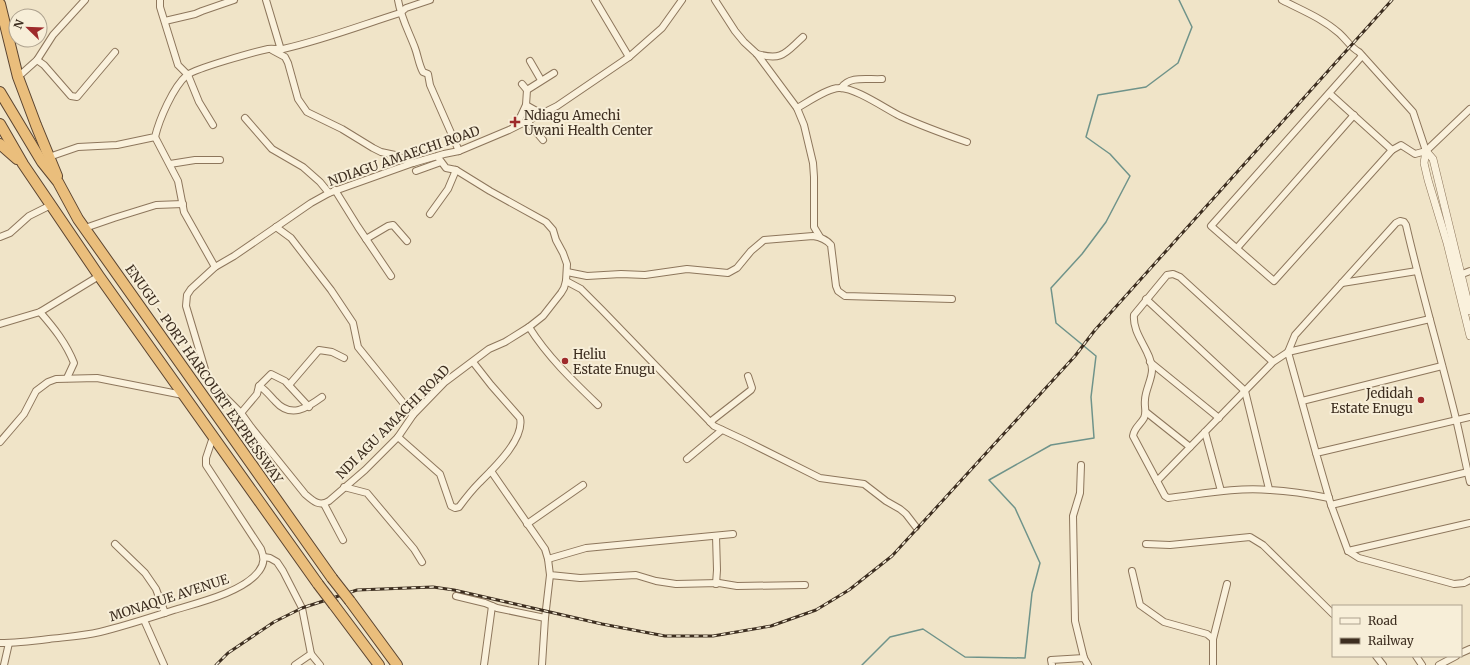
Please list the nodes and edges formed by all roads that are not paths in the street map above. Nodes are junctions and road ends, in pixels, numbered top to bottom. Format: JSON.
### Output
{"nodes":[{"id":1,"x":84,"y":0,"type":"edge"},
{"id":2,"x":160,"y":0,"type":"edge"},
{"id":3,"x":234,"y":0,"type":"edge"},
{"id":4,"x":266,"y":0,"type":"edge"},
{"id":5,"x":398,"y":0,"type":"edge"},
{"id":6,"x":430,"y":0,"type":"edge"},
{"id":7,"x":595,"y":0,"type":"edge"},
{"id":8,"x":682,"y":0,"type":"edge"},
{"id":9,"x":715,"y":0,"type":"edge"},
{"id":10,"x":1282,"y":0,"type":"edge"},
{"id":11,"x":0,"y":4,"type":"edge"},
{"id":12,"x":400,"y":13,"type":"junction"},
{"id":13,"x":166,"y":21,"type":"junction"},
{"id":14,"x":803,"y":37,"type":"dead end"},
{"id":15,"x":270,"y":49,"type":"junction"},
{"id":16,"x":281,"y":50,"type":"junction"},
{"id":17,"x":115,"y":52,"type":"dead end"},
{"id":18,"x":757,"y":54,"type":"junction"},
{"id":19,"x":1362,"y":56,"type":"junction"},
{"id":20,"x":629,"y":57,"type":"junction"},
{"id":21,"x":37,"y":60,"type":"junction"},
{"id":22,"x":530,"y":61,"type":"dead end"},
{"id":23,"x":554,"y":73,"type":"dead end"},
{"id":24,"x":188,"y":75,"type":"junction"},
{"id":25,"x":18,"y":77,"type":"junction"},
{"id":26,"x":882,"y":79,"type":"dead end"},
{"id":27,"x":542,"y":80,"type":"junction"},
{"id":28,"x":522,"y":84,"type":"dead end"},
{"id":29,"x":841,"y":88,"type":"junction"},
{"id":30,"x":527,"y":90,"type":"junction"},
{"id":31,"x":0,"y":92,"type":"edge"},
{"id":32,"x":1329,"y":93,"type":"junction"},
{"id":33,"x":526,"y":105,"type":"junction"},
{"id":34,"x":798,"y":108,"type":"junction"},
{"id":35,"x":1470,"y":109,"type":"edge"},
{"id":36,"x":542,"y":114,"type":"junction"},
{"id":37,"x":1354,"y":116,"type":"junction"},
{"id":38,"x":245,"y":118,"type":"dead end"},
{"id":39,"x":527,"y":121,"type":"junction"},
{"id":40,"x":0,"y":124,"type":"edge"},
{"id":41,"x":213,"y":125,"type":"dead end"},
{"id":42,"x":509,"y":130,"type":"junction"},
{"id":43,"x":155,"y":137,"type":"junction"},
{"id":44,"x":543,"y":140,"type":"dead end"},
{"id":45,"x":967,"y":142,"type":"dead end"},
{"id":46,"x":0,"y":145,"type":"edge"},
{"id":47,"x":1392,"y":150,"type":"junction"},
{"id":48,"x":459,"y":151,"type":"junction"},
{"id":49,"x":1426,"y":151,"type":"junction"},
{"id":50,"x":437,"y":156,"type":"junction"},
{"id":51,"x":49,"y":157,"type":"junction"},
{"id":52,"x":220,"y":160,"type":"dead end"},
{"id":53,"x":441,"y":162,"type":"junction"},
{"id":54,"x":413,"y":163,"type":"junction"},
{"id":55,"x":22,"y":164,"type":"junction"},
{"id":56,"x":170,"y":164,"type":"junction"},
{"id":57,"x":456,"y":170,"type":"junction"},
{"id":58,"x":416,"y":171,"type":"dead end"},
{"id":59,"x":58,"y":182,"type":"junction"},
{"id":60,"x":332,"y":191,"type":"junction"},
{"id":61,"x":183,"y":204,"type":"junction"},
{"id":62,"x":50,"y":205,"type":"junction"},
{"id":63,"x":430,"y":214,"type":"dead end"},
{"id":64,"x":78,"y":219,"type":"junction"},
{"id":65,"x":276,"y":227,"type":"junction"},
{"id":66,"x":814,"y":227,"type":"junction"},
{"id":67,"x":66,"y":228,"type":"junction"},
{"id":68,"x":85,"y":228,"type":"junction"},
{"id":69,"x":808,"y":236,"type":"junction"},
{"id":70,"x":0,"y":237,"type":"edge"},
{"id":71,"x":820,"y":237,"type":"junction"},
{"id":72,"x":366,"y":239,"type":"junction"},
{"id":73,"x":407,"y":241,"type":"dead end"},
{"id":74,"x":1237,"y":248,"type":"junction"},
{"id":75,"x":215,"y":267,"type":"junction"},
{"id":76,"x":1417,"y":271,"type":"junction"},
{"id":77,"x":1470,"y":271,"type":"edge"},
{"id":78,"x":567,"y":272,"type":"junction"},
{"id":79,"x":99,"y":276,"type":"junction"},
{"id":80,"x":391,"y":276,"type":"dead end"},
{"id":81,"x":1458,"y":276,"type":"junction"},
{"id":82,"x":566,"y":281,"type":"junction"},
{"id":83,"x":1342,"y":284,"type":"junction"},
{"id":84,"x":1464,"y":286,"type":"edge"},
{"id":85,"x":952,"y":299,"type":"dead end"},
{"id":86,"x":1146,"y":300,"type":"junction"},
{"id":87,"x":1470,"y":311,"type":"edge"},
{"id":88,"x":40,"y":312,"type":"junction"},
{"id":89,"x":1430,"y":319,"type":"junction"},
{"id":90,"x":0,"y":324,"type":"edge"},
{"id":91,"x":529,"y":326,"type":"junction"},
{"id":92,"x":1470,"y":336,"type":"edge"},
{"id":93,"x":1288,"y":352,"type":"junction"},
{"id":94,"x":344,"y":358,"type":"dead end"},
{"id":95,"x":473,"y":362,"type":"junction"},
{"id":96,"x":1150,"y":362,"type":"junction"},
{"id":97,"x":1273,"y":362,"type":"junction"},
{"id":98,"x":1442,"y":366,"type":"junction"},
{"id":99,"x":748,"y":376,"type":"dead end"},
{"id":100,"x":67,"y":378,"type":"junction"},
{"id":101,"x":210,"y":382,"type":"junction"},
{"id":102,"x":289,"y":385,"type":"junction"},
{"id":103,"x":258,"y":386,"type":"junction"},
{"id":104,"x":198,"y":389,"type":"junction"},
{"id":105,"x":1245,"y":391,"type":"junction"},
{"id":106,"x":183,"y":395,"type":"junction"},
{"id":107,"x":322,"y":397,"type":"dead end"},
{"id":108,"x":1302,"y":401,"type":"junction"},
{"id":109,"x":598,"y":405,"type":"dead end"},
{"id":110,"x":309,"y":406,"type":"junction"},
{"id":111,"x":1146,"y":412,"type":"junction"},
{"id":112,"x":241,"y":413,"type":"junction"},
{"id":113,"x":413,"y":415,"type":"junction"},
{"id":114,"x":1470,"y":417,"type":"edge"},
{"id":115,"x":1220,"y":418,"type":"junction"},
{"id":116,"x":1456,"y":420,"type":"junction"},
{"id":117,"x":710,"y":422,"type":"junction"},
{"id":118,"x":722,"y":430,"type":"junction"},
{"id":119,"x":1205,"y":432,"type":"junction"},
{"id":120,"x":213,"y":437,"type":"junction"},
{"id":121,"x":398,"y":437,"type":"junction"},
{"id":122,"x":0,"y":442,"type":"edge"},
{"id":123,"x":1190,"y":447,"type":"junction"},
{"id":124,"x":1316,"y":453,"type":"junction"},
{"id":125,"x":687,"y":459,"type":"dead end"},
{"id":126,"x":1080,"y":465,"type":"dead end"},
{"id":127,"x":491,"y":471,"type":"junction"},
{"id":128,"x":1468,"y":472,"type":"junction"},
{"id":129,"x":1157,"y":481,"type":"junction"},
{"id":130,"x":1470,"y":482,"type":"edge"},
{"id":131,"x":582,"y":485,"type":"dead end"},
{"id":132,"x":344,"y":487,"type":"junction"},
{"id":133,"x":1269,"y":489,"type":"junction"},
{"id":134,"x":1221,"y":491,"type":"junction"},
{"id":135,"x":1329,"y":498,"type":"junction"},
{"id":136,"x":324,"y":504,"type":"junction"},
{"id":137,"x":1331,"y":505,"type":"junction"},
{"id":138,"x":1470,"y":523,"type":"edge"},
{"id":139,"x":527,"y":524,"type":"junction"},
{"id":140,"x":916,"y":527,"type":"dead end"},
{"id":141,"x":733,"y":534,"type":"dead end"},
{"id":142,"x":716,"y":536,"type":"junction"},
{"id":143,"x":343,"y":540,"type":"dead end"},
{"id":144,"x":115,"y":544,"type":"dead end"},
{"id":145,"x":1146,"y":544,"type":"dead end"},
{"id":146,"x":1348,"y":551,"type":"junction"},
{"id":147,"x":264,"y":557,"type":"junction"},
{"id":148,"x":548,"y":559,"type":"junction"},
{"id":149,"x":422,"y":562,"type":"dead end"},
{"id":150,"x":1132,"y":571,"type":"dead end"},
{"id":151,"x":550,"y":575,"type":"junction"},
{"id":152,"x":1470,"y":580,"type":"edge"},
{"id":153,"x":716,"y":584,"type":"junction"},
{"id":154,"x":1227,"y":584,"type":"dead end"},
{"id":155,"x":805,"y":585,"type":"dead end"},
{"id":156,"x":456,"y":596,"type":"dead end"},
{"id":157,"x":492,"y":606,"type":"junction"},
{"id":158,"x":165,"y":613,"type":"junction"},
{"id":159,"x":1332,"y":613,"type":"edge"},
{"id":160,"x":545,"y":618,"type":"junction"},
{"id":161,"x":144,"y":620,"type":"junction"},
{"id":162,"x":1213,"y":639,"type":"junction"},
{"id":163,"x":0,"y":643,"type":"edge"},
{"id":164,"x":9,"y":643,"type":"junction"},
{"id":165,"x":311,"y":654,"type":"junction"},
{"id":166,"x":1377,"y":657,"type":"edge"},
{"id":167,"x":1454,"y":657,"type":"edge"},
{"id":168,"x":1084,"y":658,"type":"junction"},
{"id":169,"x":4,"y":665,"type":"edge"},
{"id":170,"x":164,"y":665,"type":"edge"},
{"id":171,"x":295,"y":665,"type":"edge"},
{"id":172,"x":320,"y":665,"type":"edge"},
{"id":173,"x":379,"y":665,"type":"edge"},
{"id":174,"x":397,"y":665,"type":"edge"},
{"id":175,"x":484,"y":665,"type":"edge"},
{"id":176,"x":542,"y":665,"type":"edge"},
{"id":177,"x":1052,"y":665,"type":"edge"},
{"id":178,"x":1088,"y":665,"type":"edge"},
{"id":179,"x":1213,"y":665,"type":"edge"},
{"id":180,"x":1384,"y":665,"type":"edge"},
{"id":181,"x":1438,"y":665,"type":"edge"}],
"edges":[{"from":1,"to":21,"type":"street"},
{"from":2,"to":13,"type":"street"},
{"from":3,"to":13,"type":"street"},
{"from":4,"to":16,"type":"street"},
{"from":5,"to":12,"type":"street"},
{"from":6,"to":12,"type":"street"},
{"from":7,"to":20,"type":"street"},
{"from":8,"to":20,"type":"street","name":"NDIAGU AMAECHI ROAD"},
{"from":9,"to":18,"type":"street"},
{"from":10,"to":19,"type":"street"},
{"from":11,"to":25,"type":"highway"},
{"from":12,"to":16,"type":"street"},
{"from":12,"to":48,"type":"street"},
{"from":13,"to":24,"type":"street"},
{"from":14,"to":18,"type":"street"},
{"from":15,"to":16,"type":"street"},
{"from":15,"to":24,"type":"street"},
{"from":15,"to":54,"type":"street"},
{"from":17,"to":21,"type":"street"},
{"from":18,"to":34,"type":"street"},
{"from":19,"to":32,"type":"street"},
{"from":19,"to":49,"type":"street"},
{"from":20,"to":36,"type":"street","name":"NDIAGU AMAECHI ROAD"},
{"from":21,"to":25,"type":"street"},
{"from":22,"to":27,"type":"street"},
{"from":23,"to":27,"type":"street"},
{"from":24,"to":41,"type":"street"},
{"from":24,"to":43,"type":"street"},
{"from":25,"to":51,"type":"highway"},
{"from":26,"to":29,"type":"street"},
{"from":27,"to":30,"type":"street"},
{"from":28,"to":30,"type":"street"},
{"from":29,"to":34,"type":"street"},
{"from":29,"to":45,"type":"street"},
{"from":30,"to":33,"type":"street"},
{"from":31,"to":59,"type":"highway","name":"ENUGU - PORT HARCOURT EXPRESSWAY"},
{"from":32,"to":37,"type":"street"},
{"from":32,"to":74,"type":"street"},
{"from":33,"to":36,"type":"street"},
{"from":33,"to":42,"type":"street"},
{"from":34,"to":66,"type":"street"},
{"from":35,"to":49,"type":"street"},
{"from":36,"to":39,"type":"street","name":"NDIAGU AMAECHI ROAD"},
{"from":37,"to":47,"type":"street"},
{"from":37,"to":74,"type":"street"},
{"from":38,"to":60,"type":"street"},
{"from":39,"to":42,"type":"street","name":"NDIAGU AMAECHI ROAD"},
{"from":39,"to":44,"type":"street"},
{"from":40,"to":55,"type":"highway"},
{"from":42,"to":48,"type":"street","name":"NDIAGU AMAECHI ROAD"},
{"from":43,"to":51,"type":"street"},
{"from":43,"to":56,"type":"street"},
{"from":46,"to":55,"type":"highway"},
{"from":47,"to":49,"type":"street"},
{"from":47,"to":74,"type":"street"},
{"from":48,"to":50,"type":"street","name":"NDIAGU AMAECHI ROAD"},
{"from":49,"to":81,"type":"street"},
{"from":50,"to":53,"type":"street","name":"NDI AGU AMACHI ROAD"},
{"from":50,"to":54,"type":"street","name":"NDIAGU AMAECHI ROAD"},
{"from":51,"to":59,"type":"highway"},
{"from":52,"to":56,"type":"street"},
{"from":53,"to":57,"type":"street","name":"NDI AGU AMACHI ROAD"},
{"from":53,"to":58,"type":"street"},
{"from":54,"to":60,"type":"street","name":"NDIAGU AMAECHI ROAD"},
{"from":55,"to":62,"type":"highway"},
{"from":56,"to":61,"type":"street"},
{"from":57,"to":63,"type":"street"},
{"from":57,"to":78,"type":"street","name":"NDI AGU AMACHI ROAD"},
{"from":59,"to":64,"type":"highway","name":"ENUGU - PORT HARCOURT EXPRESSWAY"},
{"from":60,"to":65,"type":"street","name":"NDIAGU AMAECHI ROAD"},
{"from":60,"to":72,"type":"street"},
{"from":61,"to":68,"type":"street"},
{"from":61,"to":75,"type":"street"},
{"from":62,"to":67,"type":"highway"},
{"from":62,"to":70,"type":"street"},
{"from":64,"to":67,"type":"highway"},
{"from":64,"to":68,"type":"highway","name":"ENUGU - PORT HARCOURT EXPRESSWAY"},
{"from":65,"to":75,"type":"street","name":"NDIAGU AMAECHI ROAD"},
{"from":65,"to":113,"type":"street"},
{"from":66,"to":69,"type":"street"},
{"from":66,"to":71,"type":"street"},
{"from":67,"to":79,"type":"highway"},
{"from":68,"to":104,"type":"highway","name":"ENUGU - PORT HARCOURT EXPRESSWAY"},
{"from":69,"to":71,"type":"street"},
{"from":69,"to":78,"type":"street"},
{"from":71,"to":85,"type":"street"},
{"from":72,"to":73,"type":"street"},
{"from":72,"to":80,"type":"street"},
{"from":75,"to":101,"type":"street","name":"NDIAGU AMAECHI ROAD"},
{"from":76,"to":83,"type":"street"},
{"from":76,"to":83,"type":"street"},
{"from":76,"to":89,"type":"street"},
{"from":77,"to":81,"type":"street"},
{"from":78,"to":82,"type":"street","name":"NDI AGU AMACHI ROAD"},
{"from":79,"to":88,"type":"street"},
{"from":79,"to":106,"type":"highway"},
{"from":81,"to":84,"type":"street"},
{"from":82,"to":91,"type":"street","name":"NDI AGU AMACHI ROAD"},
{"from":82,"to":117,"type":"street"},
{"from":83,"to":93,"type":"street"},
{"from":84,"to":87,"type":"street"},
{"from":84,"to":92,"type":"street"},
{"from":86,"to":96,"type":"street"},
{"from":86,"to":97,"type":"street"},
{"from":86,"to":105,"type":"street"},
{"from":88,"to":90,"type":"street"},
{"from":88,"to":100,"type":"street"},
{"from":89,"to":93,"type":"street"},
{"from":89,"to":98,"type":"street"},
{"from":91,"to":95,"type":"street","name":"NDI AGU AMACHI ROAD"},
{"from":91,"to":109,"type":"street"},
{"from":93,"to":97,"type":"street"},
{"from":93,"to":108,"type":"street"},
{"from":94,"to":102,"type":"street"},
{"from":95,"to":113,"type":"street","name":"NDI AGU AMACHI ROAD"},
{"from":95,"to":127,"type":"street"},
{"from":96,"to":111,"type":"street"},
{"from":96,"to":115,"type":"street"},
{"from":97,"to":105,"type":"street"},
{"from":98,"to":108,"type":"street"},
{"from":98,"to":116,"type":"street"},
{"from":99,"to":117,"type":"street"},
{"from":100,"to":106,"type":"street"},
{"from":100,"to":122,"type":"street"},
{"from":101,"to":104,"type":"street"},
{"from":101,"to":112,"type":"street"},
{"from":102,"to":103,"type":"street"},
{"from":102,"to":110,"type":"street"},
{"from":103,"to":110,"type":"street"},
{"from":103,"to":112,"type":"street"},
{"from":104,"to":174,"type":"highway","name":"ENUGU - PORT HARCOURT EXPRESSWAY","bridge":true},
{"from":105,"to":115,"type":"street"},
{"from":105,"to":133,"type":"street"},
{"from":106,"to":120,"type":"highway"},
{"from":107,"to":110,"type":"street"},
{"from":108,"to":124,"type":"street"},
{"from":111,"to":123,"type":"street"},
{"from":111,"to":129,"type":"street"},
{"from":112,"to":136,"type":"street"},
{"from":113,"to":121,"type":"street","name":"NDI AGU AMACHI ROAD"},
{"from":114,"to":116,"type":"street"},
{"from":115,"to":119,"type":"street"},
{"from":116,"to":124,"type":"street"},
{"from":116,"to":128,"type":"street"},
{"from":117,"to":118,"type":"street"},
{"from":118,"to":125,"type":"street"},
{"from":118,"to":140,"type":"street"},
{"from":119,"to":123,"type":"street"},
{"from":119,"to":134,"type":"street"},
{"from":120,"to":147,"type":"street"},
{"from":120,"to":173,"type":"highway","bridge":true},
{"from":121,"to":127,"type":"street"},
{"from":121,"to":132,"type":"street","name":"NDI AGU AMACHI ROAD"},
{"from":123,"to":129,"type":"street"},
{"from":124,"to":135,"type":"street"},
{"from":126,"to":168,"type":"street"},
{"from":127,"to":139,"type":"street"},
{"from":128,"to":130,"type":"street"},
{"from":128,"to":137,"type":"street"},
{"from":129,"to":134,"type":"street"},
{"from":131,"to":139,"type":"street"},
{"from":132,"to":136,"type":"street","name":"NDI AGU AMACHI ROAD"},
{"from":132,"to":149,"type":"street"},
{"from":133,"to":134,"type":"street"},
{"from":133,"to":135,"type":"street"},
{"from":135,"to":137,"type":"street"},
{"from":136,"to":143,"type":"street"},
{"from":137,"to":146,"type":"street"},
{"from":138,"to":146,"type":"street"},
{"from":139,"to":148,"type":"street"},
{"from":141,"to":142,"type":"street"},
{"from":142,"to":148,"type":"street"},
{"from":142,"to":153,"type":"street"},
{"from":144,"to":158,"type":"street"},
{"from":145,"to":159,"type":"street"},
{"from":146,"to":152,"type":"street"},
{"from":147,"to":158,"type":"street","name":"MONAQUE AVENUE"},
{"from":147,"to":165,"type":"street"},
{"from":148,"to":151,"type":"street"},
{"from":150,"to":162,"type":"street"},
{"from":151,"to":153,"type":"street"},
{"from":151,"to":160,"type":"street"},
{"from":153,"to":155,"type":"street"},
{"from":154,"to":162,"type":"street"},
{"from":156,"to":157,"type":"street"},
{"from":157,"to":160,"type":"street"},
{"from":157,"to":175,"type":"street"},
{"from":158,"to":161,"type":"street","name":"MONAQUE AVENUE"},
{"from":160,"to":176,"type":"street"},
{"from":161,"to":164,"type":"street","name":"MONAQUE AVENUE"},
{"from":161,"to":170,"type":"street"},
{"from":162,"to":179,"type":"street"},
{"from":163,"to":164,"type":"street","name":"MONAQUE AVENUE"},
{"from":164,"to":169,"type":"street"},
{"from":165,"to":171,"type":"street"},
{"from":165,"to":172,"type":"street"},
{"from":166,"to":180,"type":"street"},
{"from":167,"to":181,"type":"street"},
{"from":168,"to":177,"type":"street"},
{"from":168,"to":178,"type":"street"}]}
